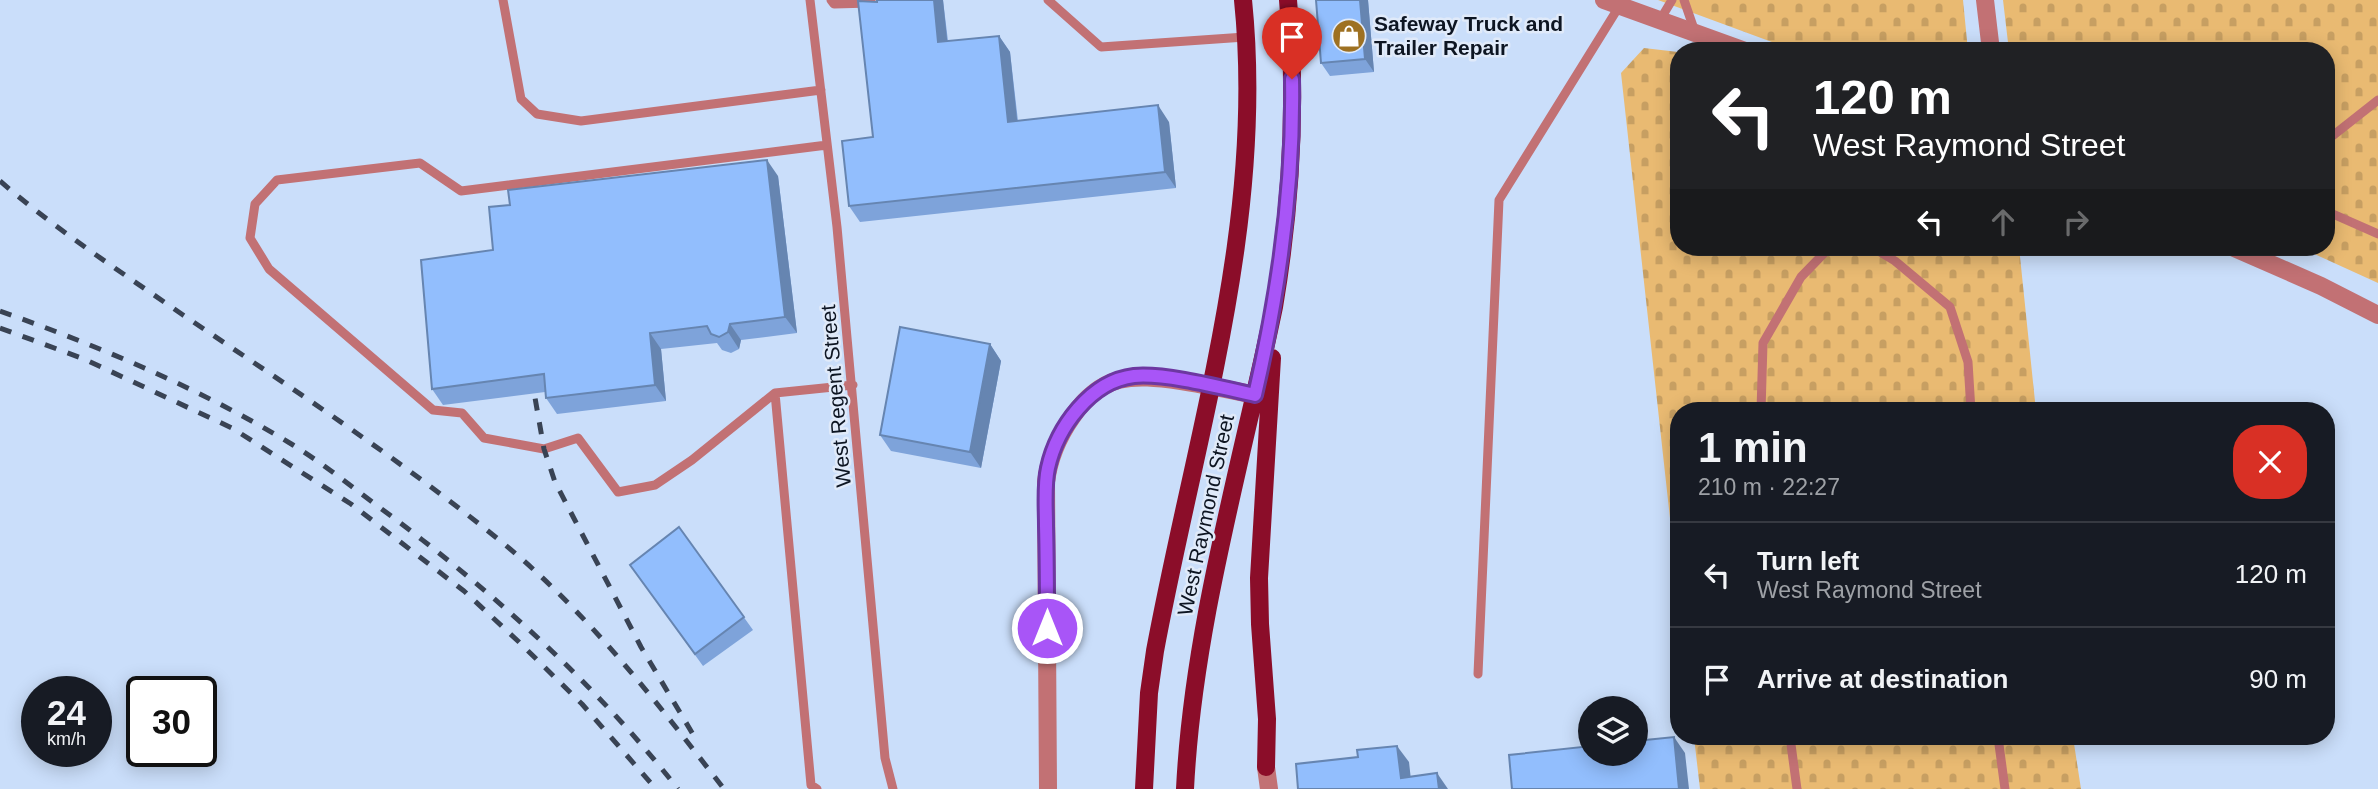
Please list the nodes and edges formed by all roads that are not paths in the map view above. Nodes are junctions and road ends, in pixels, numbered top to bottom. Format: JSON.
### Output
{"nodes":[{"id":1,"x":503,"y":0,"type":"edge"},
{"id":2,"x":810,"y":0,"type":"edge"},
{"id":3,"x":831,"y":0,"type":"edge"},
{"id":4,"x":871,"y":0,"type":"edge"},
{"id":5,"x":1048,"y":0,"type":"edge"},
{"id":6,"x":1243,"y":0,"type":"edge"},
{"id":7,"x":1288,"y":0,"type":"edge"},
{"id":8,"x":1672,"y":0,"type":"edge"},
{"id":9,"x":1684,"y":0,"type":"edge"},
{"id":10,"x":1985,"y":0,"type":"edge"},
{"id":11,"x":1612,"y":3,"type":"edge"},
{"id":12,"x":1660,"y":20,"type":"junction"},
{"id":13,"x":1695,"y":32,"type":"junction"},
{"id":14,"x":1245,"y":37,"type":"junction"},
{"id":15,"x":1721,"y":42,"type":"edge"},
{"id":16,"x":1990,"y":42,"type":"edge"},
{"id":17,"x":821,"y":90,"type":"junction"},
{"id":18,"x":2378,"y":100,"type":"edge"},
{"id":19,"x":2335,"y":134,"type":"edge"},
{"id":20,"x":827,"y":145,"type":"junction"},
{"id":21,"x":2335,"y":215,"type":"edge"},
{"id":22,"x":2378,"y":234,"type":"edge"},
{"id":23,"x":1821,"y":256,"type":"edge"},
{"id":24,"x":1887,"y":256,"type":"edge"},
{"id":25,"x":2253,"y":256,"type":"edge"},
{"id":26,"x":1274,"y":307,"type":"junction"},
{"id":27,"x":2378,"y":316,"type":"edge"},
{"id":28,"x":1210,"y":385,"type":"junction"},
{"id":29,"x":853,"y":386,"type":"junction"},
{"id":30,"x":775,"y":393,"type":"junction"},
{"id":31,"x":1255,"y":395,"type":"junction"},
{"id":32,"x":1761,"y":402,"type":"edge"},
{"id":33,"x":1970,"y":402,"type":"edge"},
{"id":34,"x":1478,"y":674,"type":"dead end"},
{"id":35,"x":1791,"y":745,"type":"edge"},
{"id":36,"x":1999,"y":745,"type":"edge"},
{"id":37,"x":1266,"y":767,"type":"joint"},
{"id":38,"x":817,"y":789,"type":"edge"},
{"id":39,"x":893,"y":789,"type":"edge"},
{"id":40,"x":1048,"y":789,"type":"edge"},
{"id":41,"x":1143,"y":789,"type":"edge"},
{"id":42,"x":1185,"y":789,"type":"edge"},
{"id":43,"x":1269,"y":789,"type":"edge"},
{"id":44,"x":1797,"y":789,"type":"edge"},
{"id":45,"x":2006,"y":789,"type":"edge"}],
"edges":[{"from":1,"to":17,"type":"lane"},
{"from":2,"to":17,"type":"lane","name":"West Regent Street"},
{"from":3,"to":4,"type":"lane"},
{"from":5,"to":14,"type":"lane"},
{"from":6,"to":14,"type":"main road","name":"West Raymond Street"},
{"from":7,"to":26,"type":"main road","name":"West Raymond Street"},
{"from":8,"to":12,"type":"lane"},
{"from":9,"to":13,"type":"lane"},
{"from":10,"to":16,"type":"street"},
{"from":11,"to":12,"type":"street"},
{"from":11,"to":34,"type":"lane"},
{"from":12,"to":13,"type":"street"},
{"from":13,"to":15,"type":"street"},
{"from":14,"to":28,"type":"main road","name":"West Raymond Street"},
{"from":17,"to":20,"type":"lane","name":"West Regent Street"},
{"from":18,"to":19,"type":"lane"},
{"from":20,"to":29,"type":"lane","name":"West Regent Street"},
{"from":20,"to":30,"type":"lane"},
{"from":21,"to":22,"type":"lane"},
{"from":23,"to":32,"type":"lane"},
{"from":24,"to":33,"type":"lane"},
{"from":25,"to":27,"type":"street"},
{"from":26,"to":31,"type":"main road","name":"West Raymond Street"},
{"from":26,"to":37,"type":"main road"},
{"from":28,"to":31,"type":"street"},
{"from":28,"to":40,"type":"street"},
{"from":28,"to":41,"type":"main road","name":"West Raymond Street"},
{"from":29,"to":30,"type":"lane"},
{"from":29,"to":39,"type":"lane","name":"West Regent Street"},
{"from":30,"to":38,"type":"lane"},
{"from":31,"to":42,"type":"main road","name":"West Raymond Street"},
{"from":35,"to":44,"type":"lane"},
{"from":36,"to":45,"type":"lane"},
{"from":37,"to":43,"type":"street"}]}
